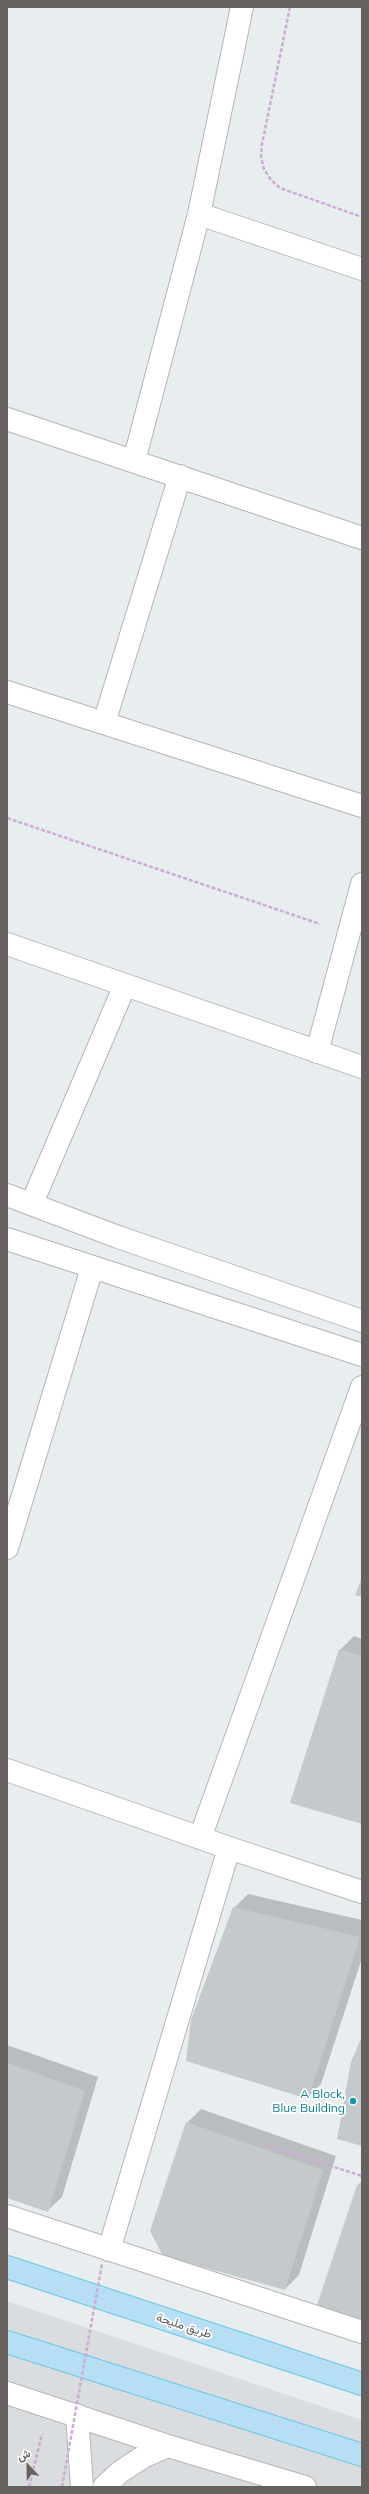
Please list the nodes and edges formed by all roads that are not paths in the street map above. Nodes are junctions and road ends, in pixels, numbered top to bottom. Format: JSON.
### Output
{"nodes":[{"id":1,"x":242,"y":7,"type":"edge"},
{"id":2,"x":199,"y":214,"type":"junction"},
{"id":3,"x":362,"y":269,"type":"edge"},
{"id":4,"x":7,"y":419,"type":"edge"},
{"id":5,"x":134,"y":461,"type":"junction"},
{"id":6,"x":180,"y":476,"type":"junction"},
{"id":7,"x":362,"y":538,"type":"edge"},
{"id":8,"x":7,"y":692,"type":"edge"},
{"id":9,"x":104,"y":723,"type":"junction"},
{"id":10,"x":362,"y":806,"type":"edge"},
{"id":11,"x":362,"y":884,"type":"edge"},
{"id":12,"x":7,"y":944,"type":"edge"},
{"id":13,"x":125,"y":985,"type":"junction"},
{"id":14,"x":317,"y":1052,"type":"junction"},
{"id":15,"x":362,"y":1067,"type":"edge"},
{"id":16,"x":7,"y":1195,"type":"edge"},
{"id":17,"x":32,"y":1203,"type":"junction"},
{"id":18,"x":7,"y":1239,"type":"edge"},
{"id":19,"x":92,"y":1268,"type":"junction"},
{"id":20,"x":362,"y":1321,"type":"edge"},
{"id":21,"x":362,"y":1355,"type":"edge"},
{"id":22,"x":362,"y":1387,"type":"edge"},
{"id":23,"x":7,"y":1548,"type":"edge"},
{"id":24,"x":7,"y":1770,"type":"edge"},
{"id":25,"x":200,"y":1838,"type":"junction"},
{"id":26,"x":229,"y":1848,"type":"junction"},
{"id":27,"x":362,"y":1892,"type":"edge"},
{"id":28,"x":7,"y":2216,"type":"edge"},
{"id":29,"x":105,"y":2257,"type":"junction"},
{"id":30,"x":7,"y":2267,"type":"edge"},
{"id":31,"x":362,"y":2332,"type":"edge"},
{"id":32,"x":7,"y":2342,"type":"edge"},
{"id":33,"x":362,"y":2384,"type":"edge"},
{"id":34,"x":7,"y":2393,"type":"edge"},
{"id":35,"x":77,"y":2415,"type":"junction"},
{"id":36,"x":168,"y":2446,"type":"junction"},
{"id":37,"x":362,"y":2455,"type":"edge"},
{"id":38,"x":82,"y":2487,"type":"edge"},
{"id":39,"x":104,"y":2487,"type":"edge"},
{"id":40,"x":306,"y":2487,"type":"edge"}],
"edges":[{"from":1,"to":2,"type":"street"},
{"from":2,"to":3,"type":"street"},
{"from":2,"to":5,"type":"street"},
{"from":4,"to":5,"type":"street"},
{"from":5,"to":6,"type":"street"},
{"from":6,"to":7,"type":"street"},
{"from":6,"to":9,"type":"street"},
{"from":8,"to":9,"type":"street"},
{"from":9,"to":10,"type":"street"},
{"from":11,"to":14,"type":"street"},
{"from":12,"to":13,"type":"street"},
{"from":13,"to":14,"type":"street"},
{"from":13,"to":17,"type":"street"},
{"from":14,"to":15,"type":"street"},
{"from":16,"to":17,"type":"street"},
{"from":17,"to":20,"type":"street"},
{"from":18,"to":19,"type":"street"},
{"from":19,"to":21,"type":"street"},
{"from":19,"to":23,"type":"street"},
{"from":22,"to":25,"type":"street"},
{"from":24,"to":25,"type":"street"},
{"from":25,"to":26,"type":"street"},
{"from":26,"to":27,"type":"street"},
{"from":26,"to":29,"type":"street"},
{"from":28,"to":29,"type":"street"},
{"from":29,"to":31,"type":"street"},
{"from":30,"to":33,"type":"main road","name":"طريق مليحة"},
{"from":32,"to":37,"type":"main road"},
{"from":34,"to":35,"type":"street"},
{"from":35,"to":36,"type":"street"},
{"from":35,"to":38,"type":"street"},
{"from":36,"to":39,"type":"street"},
{"from":36,"to":40,"type":"street"}]}
